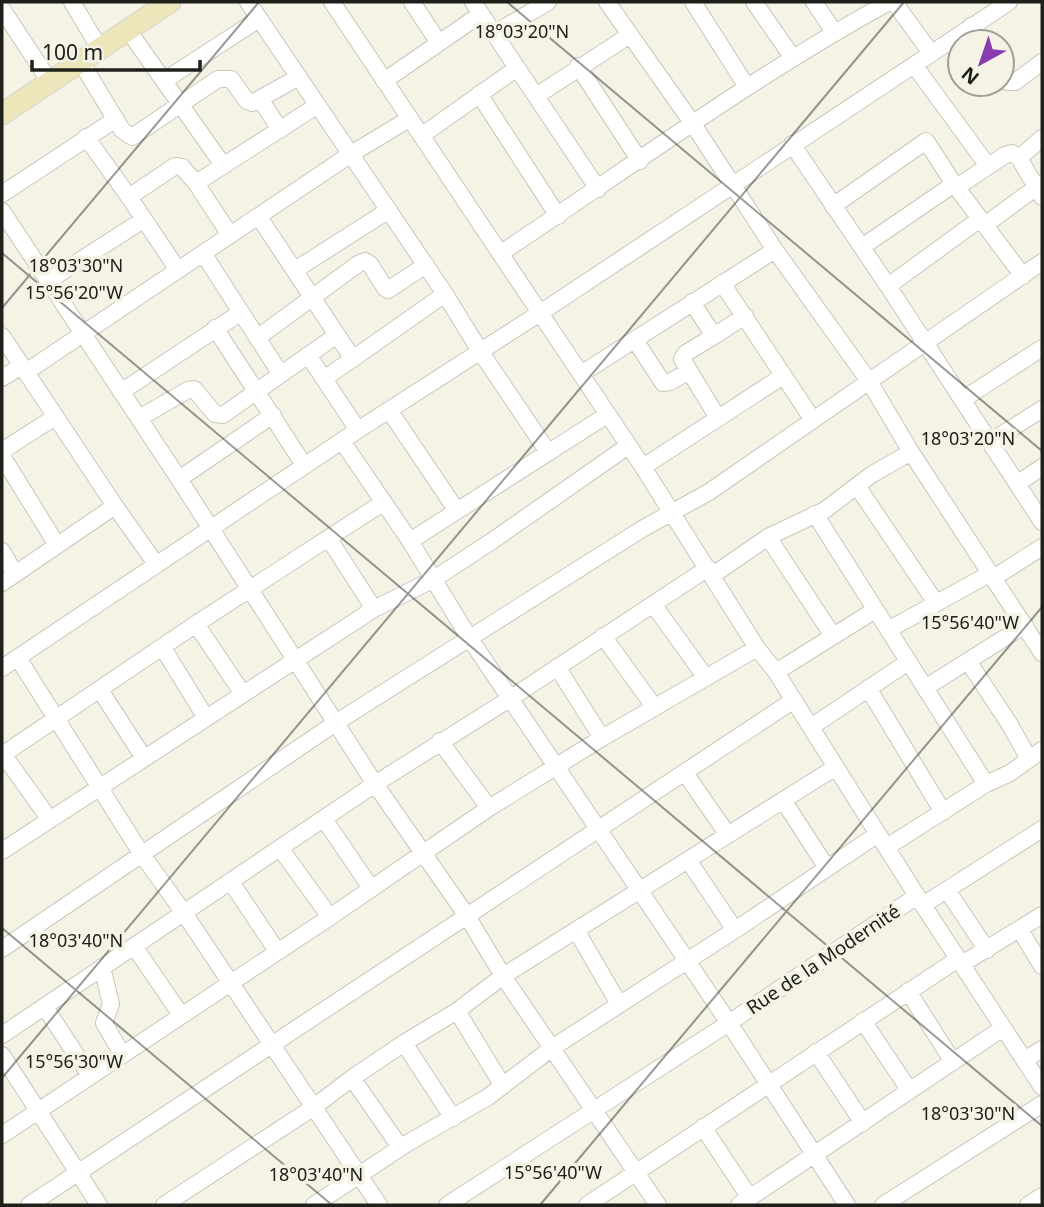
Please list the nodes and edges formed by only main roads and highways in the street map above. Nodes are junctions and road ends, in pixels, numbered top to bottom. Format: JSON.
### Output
{"nodes":[{"id":1,"x":170,"y":2,"type":"edge"},
{"id":2,"x":2,"y":114,"type":"edge"}],
"edges":[{"from":1,"to":2,"type":"main road"}]}
